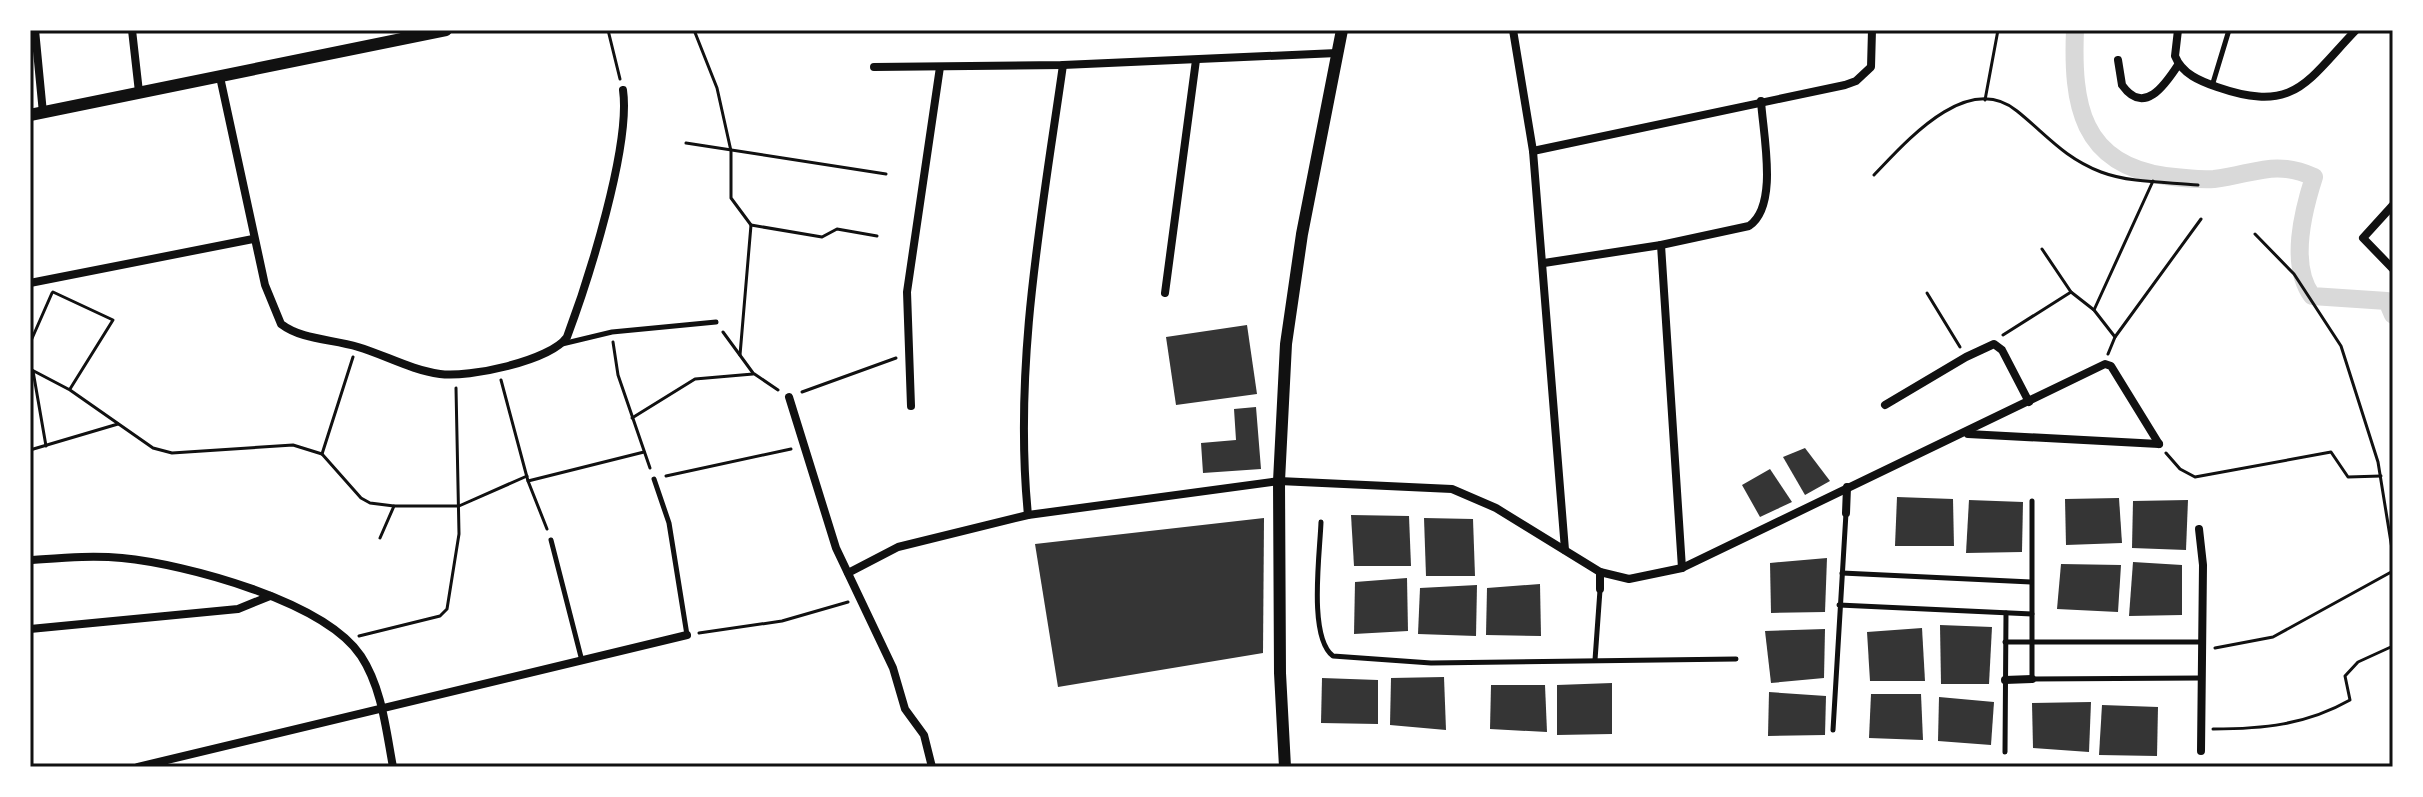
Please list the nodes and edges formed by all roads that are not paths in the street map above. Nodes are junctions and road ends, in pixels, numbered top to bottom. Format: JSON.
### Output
{"nodes":[{"id":1,"x":35,"y":30,"type":"edge"},
{"id":2,"x":132,"y":30,"type":"edge"},
{"id":3,"x":446,"y":30,"type":"edge"},
{"id":4,"x":1342,"y":30,"type":"edge"},
{"id":5,"x":1513,"y":30,"type":"edge"},
{"id":6,"x":1872,"y":30,"type":"edge"},
{"id":7,"x":2178,"y":30,"type":"edge"},
{"id":8,"x":2229,"y":30,"type":"edge"},
{"id":9,"x":2356,"y":30,"type":"edge"},
{"id":10,"x":406,"y":34,"type":"edge"},
{"id":11,"x":1337,"y":53,"type":"junction"},
{"id":12,"x":1196,"y":60,"type":"junction"},
{"id":13,"x":2118,"y":60,"type":"dead end"},
{"id":14,"x":1063,"y":65,"type":"junction"},
{"id":15,"x":2178,"y":65,"type":"junction"},
{"id":16,"x":874,"y":67,"type":"dead end"},
{"id":17,"x":940,"y":67,"type":"junction"},
{"id":18,"x":220,"y":77,"type":"junction"},
{"id":19,"x":2212,"y":86,"type":"junction"},
{"id":20,"x":623,"y":90,"type":"road end"},
{"id":21,"x":139,"y":92,"type":"junction"},
{"id":22,"x":1761,"y":101,"type":"junction"},
{"id":23,"x":37,"y":114,"type":"edge"},
{"id":24,"x":1533,"y":151,"type":"junction"},
{"id":25,"x":2393,"y":205,"type":"edge"},
{"id":26,"x":253,"y":239,"type":"junction"},
{"id":27,"x":1661,"y":245,"type":"junction"},
{"id":28,"x":1544,"y":263,"type":"junction"},
{"id":29,"x":2393,"y":269,"type":"edge"},
{"id":30,"x":30,"y":283,"type":"edge"},
{"id":31,"x":1165,"y":293,"type":"dead end"},
{"id":32,"x":716,"y":322,"type":"road end"},
{"id":33,"x":561,"y":345,"type":"junction"},
{"id":34,"x":789,"y":397,"type":"road end"},
{"id":35,"x":2029,"y":402,"type":"junction"},
{"id":36,"x":1885,"y":405,"type":"dead end"},
{"id":37,"x":911,"y":406,"type":"dead end"},
{"id":38,"x":1965,"y":434,"type":"junction"},
{"id":39,"x":654,"y":479,"type":"road end"},
{"id":40,"x":1279,"y":481,"type":"junction"},
{"id":41,"x":1847,"y":487,"type":"junction"},
{"id":42,"x":2032,"y":501,"type":"dead end"},
{"id":43,"x":1846,"y":513,"type":"joint"},
{"id":44,"x":1028,"y":515,"type":"junction"},
{"id":45,"x":1321,"y":522,"type":"dead end"},
{"id":46,"x":2199,"y":529,"type":"dead end"},
{"id":47,"x":551,"y":540,"type":"road end"},
{"id":48,"x":1565,"y":550,"type":"junction"},
{"id":49,"x":30,"y":560,"type":"edge"},
{"id":50,"x":1682,"y":568,"type":"junction"},
{"id":51,"x":1600,"y":572,"type":"junction"},
{"id":52,"x":848,"y":573,"type":"junction"},
{"id":53,"x":1842,"y":573,"type":"junction"},
{"id":54,"x":2031,"y":582,"type":"junction"},
{"id":55,"x":1600,"y":589,"type":"joint"},
{"id":56,"x":270,"y":596,"type":"junction"},
{"id":57,"x":1839,"y":605,"type":"junction"},
{"id":58,"x":2006,"y":613,"type":"junction"},
{"id":59,"x":2032,"y":614,"type":"junction"},
{"id":60,"x":30,"y":629,"type":"edge"},
{"id":61,"x":687,"y":635,"type":"joint"},
{"id":62,"x":2005,"y":642,"type":"junction"},
{"id":63,"x":2032,"y":642,"type":"junction"},
{"id":64,"x":2203,"y":646,"type":"junction"},
{"id":65,"x":1736,"y":659,"type":"dead end"},
{"id":66,"x":1595,"y":660,"type":"junction"},
{"id":67,"x":582,"y":662,"type":"junction"},
{"id":68,"x":2202,"y":678,"type":"junction"},
{"id":69,"x":2032,"y":679,"type":"junction"},
{"id":70,"x":2005,"y":680,"type":"junction"},
{"id":71,"x":383,"y":710,"type":"junction"},
{"id":72,"x":1833,"y":730,"type":"dead end"},
{"id":73,"x":2201,"y":751,"type":"dead end"},
{"id":74,"x":2005,"y":752,"type":"dead end"},
{"id":75,"x":138,"y":767,"type":"edge"},
{"id":76,"x":393,"y":767,"type":"edge"},
{"id":77,"x":932,"y":767,"type":"edge"},
{"id":78,"x":1285,"y":767,"type":"edge"}],
"edges":[{"from":1,"to":23,"type":"street"},
{"from":2,"to":21,"type":"street"},
{"from":3,"to":10,"type":"street"},
{"from":4,"to":11,"type":"street"},
{"from":5,"to":24,"type":"street"},
{"from":6,"to":22,"type":"street"},
{"from":7,"to":15,"type":"street"},
{"from":8,"to":19,"type":"lane"},
{"from":9,"to":19,"type":"street"},
{"from":10,"to":18,"type":"street"},
{"from":11,"to":12,"type":"street"},
{"from":11,"to":40,"type":"street"},
{"from":12,"to":14,"type":"street"},
{"from":12,"to":31,"type":"street"},
{"from":13,"to":15,"type":"street"},
{"from":14,"to":17,"type":"street"},
{"from":14,"to":44,"type":"street"},
{"from":15,"to":19,"type":"street"},
{"from":16,"to":17,"type":"street"},
{"from":17,"to":37,"type":"street"},
{"from":18,"to":21,"type":"street"},
{"from":18,"to":26,"type":"street"},
{"from":20,"to":33,"type":"street"},
{"from":21,"to":23,"type":"street"},
{"from":22,"to":24,"type":"street"},
{"from":22,"to":27,"type":"street"},
{"from":24,"to":28,"type":"street"},
{"from":25,"to":29,"type":"street"},
{"from":26,"to":30,"type":"street"},
{"from":26,"to":33,"type":"street"},
{"from":27,"to":28,"type":"street"},
{"from":27,"to":50,"type":"street"},
{"from":28,"to":48,"type":"street"},
{"from":32,"to":33,"type":"lane"},
{"from":34,"to":52,"type":"street"},
{"from":35,"to":36,"type":"street"},
{"from":35,"to":38,"type":"street"},
{"from":35,"to":38,"type":"street"},
{"from":38,"to":41,"type":"street"},
{"from":39,"to":61,"type":"lane"},
{"from":40,"to":44,"type":"street"},
{"from":40,"to":48,"type":"street"},
{"from":40,"to":78,"type":"street"},
{"from":41,"to":43,"type":"street"},
{"from":41,"to":50,"type":"street"},
{"from":42,"to":54,"type":"lane"},
{"from":43,"to":53,"type":"lane"},
{"from":44,"to":52,"type":"street"},
{"from":45,"to":66,"type":"lane"},
{"from":46,"to":64,"type":"street"},
{"from":47,"to":67,"type":"lane"},
{"from":48,"to":51,"type":"street"},
{"from":49,"to":56,"type":"street"},
{"from":50,"to":51,"type":"street"},
{"from":51,"to":55,"type":"street"},
{"from":52,"to":77,"type":"street"},
{"from":53,"to":54,"type":"lane"},
{"from":53,"to":57,"type":"lane"},
{"from":54,"to":59,"type":"lane"},
{"from":55,"to":66,"type":"lane"},
{"from":56,"to":60,"type":"street"},
{"from":56,"to":71,"type":"street"},
{"from":57,"to":58,"type":"lane"},
{"from":57,"to":72,"type":"lane"},
{"from":58,"to":59,"type":"lane"},
{"from":58,"to":62,"type":"lane"},
{"from":59,"to":63,"type":"lane"},
{"from":61,"to":67,"type":"street"},
{"from":62,"to":63,"type":"lane"},
{"from":62,"to":70,"type":"lane"},
{"from":63,"to":64,"type":"lane"},
{"from":63,"to":69,"type":"lane"},
{"from":64,"to":68,"type":"street"},
{"from":65,"to":66,"type":"lane"},
{"from":67,"to":71,"type":"street"},
{"from":68,"to":69,"type":"lane"},
{"from":68,"to":73,"type":"street"},
{"from":69,"to":70,"type":"street"},
{"from":70,"to":74,"type":"lane"},
{"from":71,"to":75,"type":"street"},
{"from":71,"to":76,"type":"street"}]}
